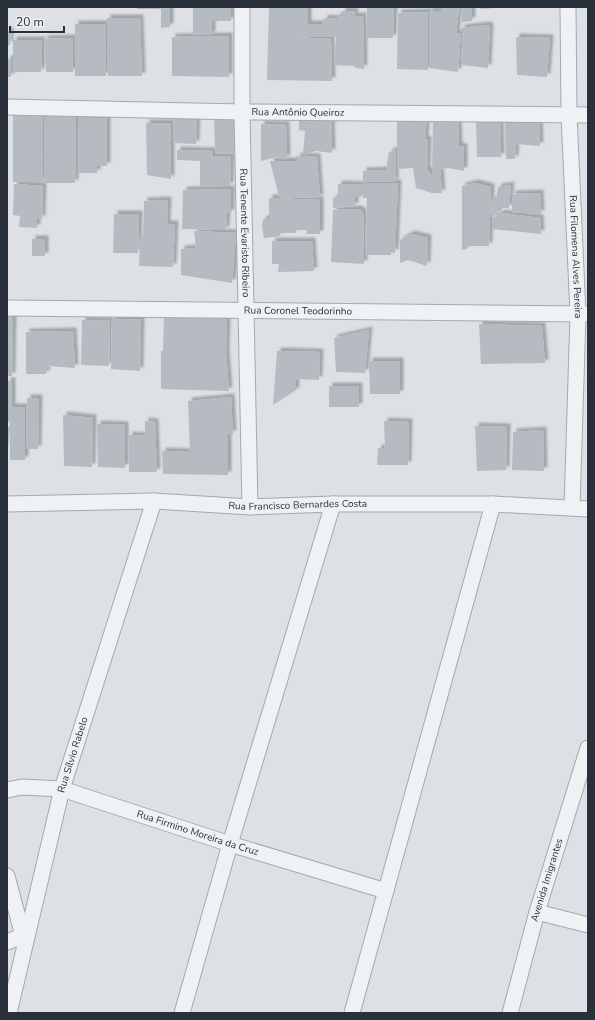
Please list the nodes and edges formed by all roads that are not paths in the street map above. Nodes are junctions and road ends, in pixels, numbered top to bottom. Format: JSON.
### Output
{"nodes":[{"id":1,"x":242,"y":7,"type":"edge"},
{"id":2,"x":568,"y":7,"type":"edge"},
{"id":3,"x":7,"y":107,"type":"edge"},
{"id":4,"x":242,"y":112,"type":"junction"},
{"id":5,"x":569,"y":115,"type":"junction"},
{"id":6,"x":588,"y":115,"type":"edge"},
{"id":7,"x":7,"y":308,"type":"edge"},
{"id":8,"x":246,"y":311,"type":"junction"},
{"id":9,"x":583,"y":314,"type":"edge"},
{"id":10,"x":154,"y":501,"type":"junction"},
{"id":11,"x":7,"y":504,"type":"edge"},
{"id":12,"x":333,"y":504,"type":"junction"},
{"id":13,"x":493,"y":504,"type":"junction"},
{"id":14,"x":250,"y":507,"type":"junction"},
{"id":15,"x":572,"y":508,"type":"junction"},
{"id":16,"x":588,"y":509,"type":"edge"},
{"id":17,"x":588,"y":748,"type":"edge"},
{"id":18,"x":62,"y":789,"type":"junction"},
{"id":19,"x":7,"y":790,"type":"edge"},
{"id":20,"x":230,"y":844,"type":"junction"},
{"id":21,"x":7,"y":876,"type":"edge"},
{"id":22,"x":386,"y":891,"type":"junction"},
{"id":23,"x":536,"y":912,"type":"junction"},
{"id":24,"x":588,"y":925,"type":"edge"},
{"id":25,"x":25,"y":935,"type":"junction"},
{"id":26,"x":7,"y":942,"type":"edge"},
{"id":27,"x":9,"y":1013,"type":"edge"},
{"id":28,"x":182,"y":1013,"type":"edge"},
{"id":29,"x":352,"y":1013,"type":"edge"},
{"id":30,"x":510,"y":1013,"type":"edge"}],
"edges":[{"from":1,"to":4,"type":"street","name":"Rua Tenente Evaristo Ribeiro"},
{"from":2,"to":5,"type":"street","name":"Rua Filomena Alves Pereira"},
{"from":3,"to":4,"type":"street","name":"Rua Antônio Queiroz"},
{"from":4,"to":5,"type":"street","name":"Rua Antônio Queiroz"},
{"from":4,"to":8,"type":"street","name":"Rua Tenente Evaristo Ribeiro"},
{"from":5,"to":6,"type":"street","name":"Rua Antônio Queiroz"},
{"from":5,"to":9,"type":"street","name":"Rua Filomena Alves Pereira"},
{"from":7,"to":8,"type":"street","name":"Rua Coronel Teodorinho"},
{"from":8,"to":9,"type":"street","name":"Rua Coronel Teodorinho"},
{"from":8,"to":14,"type":"street","name":"Rua Tenente Evaristo Ribeiro"},
{"from":9,"to":15,"type":"street","name":"Rua Filomena Alves Pereira"},
{"from":10,"to":11,"type":"street","name":"Rua Francisco Bernardes Costa"},
{"from":10,"to":14,"type":"street","name":"Rua Francisco Bernardes Costa"},
{"from":10,"to":18,"type":"street","name":"Rua Sílvio Rabelo"},
{"from":12,"to":13,"type":"street","name":"Rua Francisco Bernardes Costa"},
{"from":12,"to":14,"type":"street","name":"Rua Francisco Bernardes Costa"},
{"from":12,"to":20,"type":"street"},
{"from":13,"to":15,"type":"street","name":"Rua Francisco Bernardes Costa"},
{"from":13,"to":22,"type":"street"},
{"from":15,"to":16,"type":"street","name":"Rua Francisco Bernardes Costa"},
{"from":17,"to":23,"type":"street","name":"Avenida Imigrantes"},
{"from":18,"to":19,"type":"street","name":"Rua Firmino Moreira da Cruz"},
{"from":18,"to":20,"type":"street","name":"Rua Firmino Moreira da Cruz"},
{"from":18,"to":25,"type":"street","name":"Rua Sílvio Rabelo"},
{"from":20,"to":22,"type":"street","name":"Rua Firmino Moreira da Cruz"},
{"from":20,"to":28,"type":"street"},
{"from":21,"to":25,"type":"street"},
{"from":22,"to":29,"type":"street"},
{"from":23,"to":24,"type":"street"},
{"from":23,"to":30,"type":"street","name":"Avenida Imigrantes"},
{"from":25,"to":26,"type":"street"},
{"from":25,"to":27,"type":"street","name":"Rua Sílvio Rabelo"}]}
